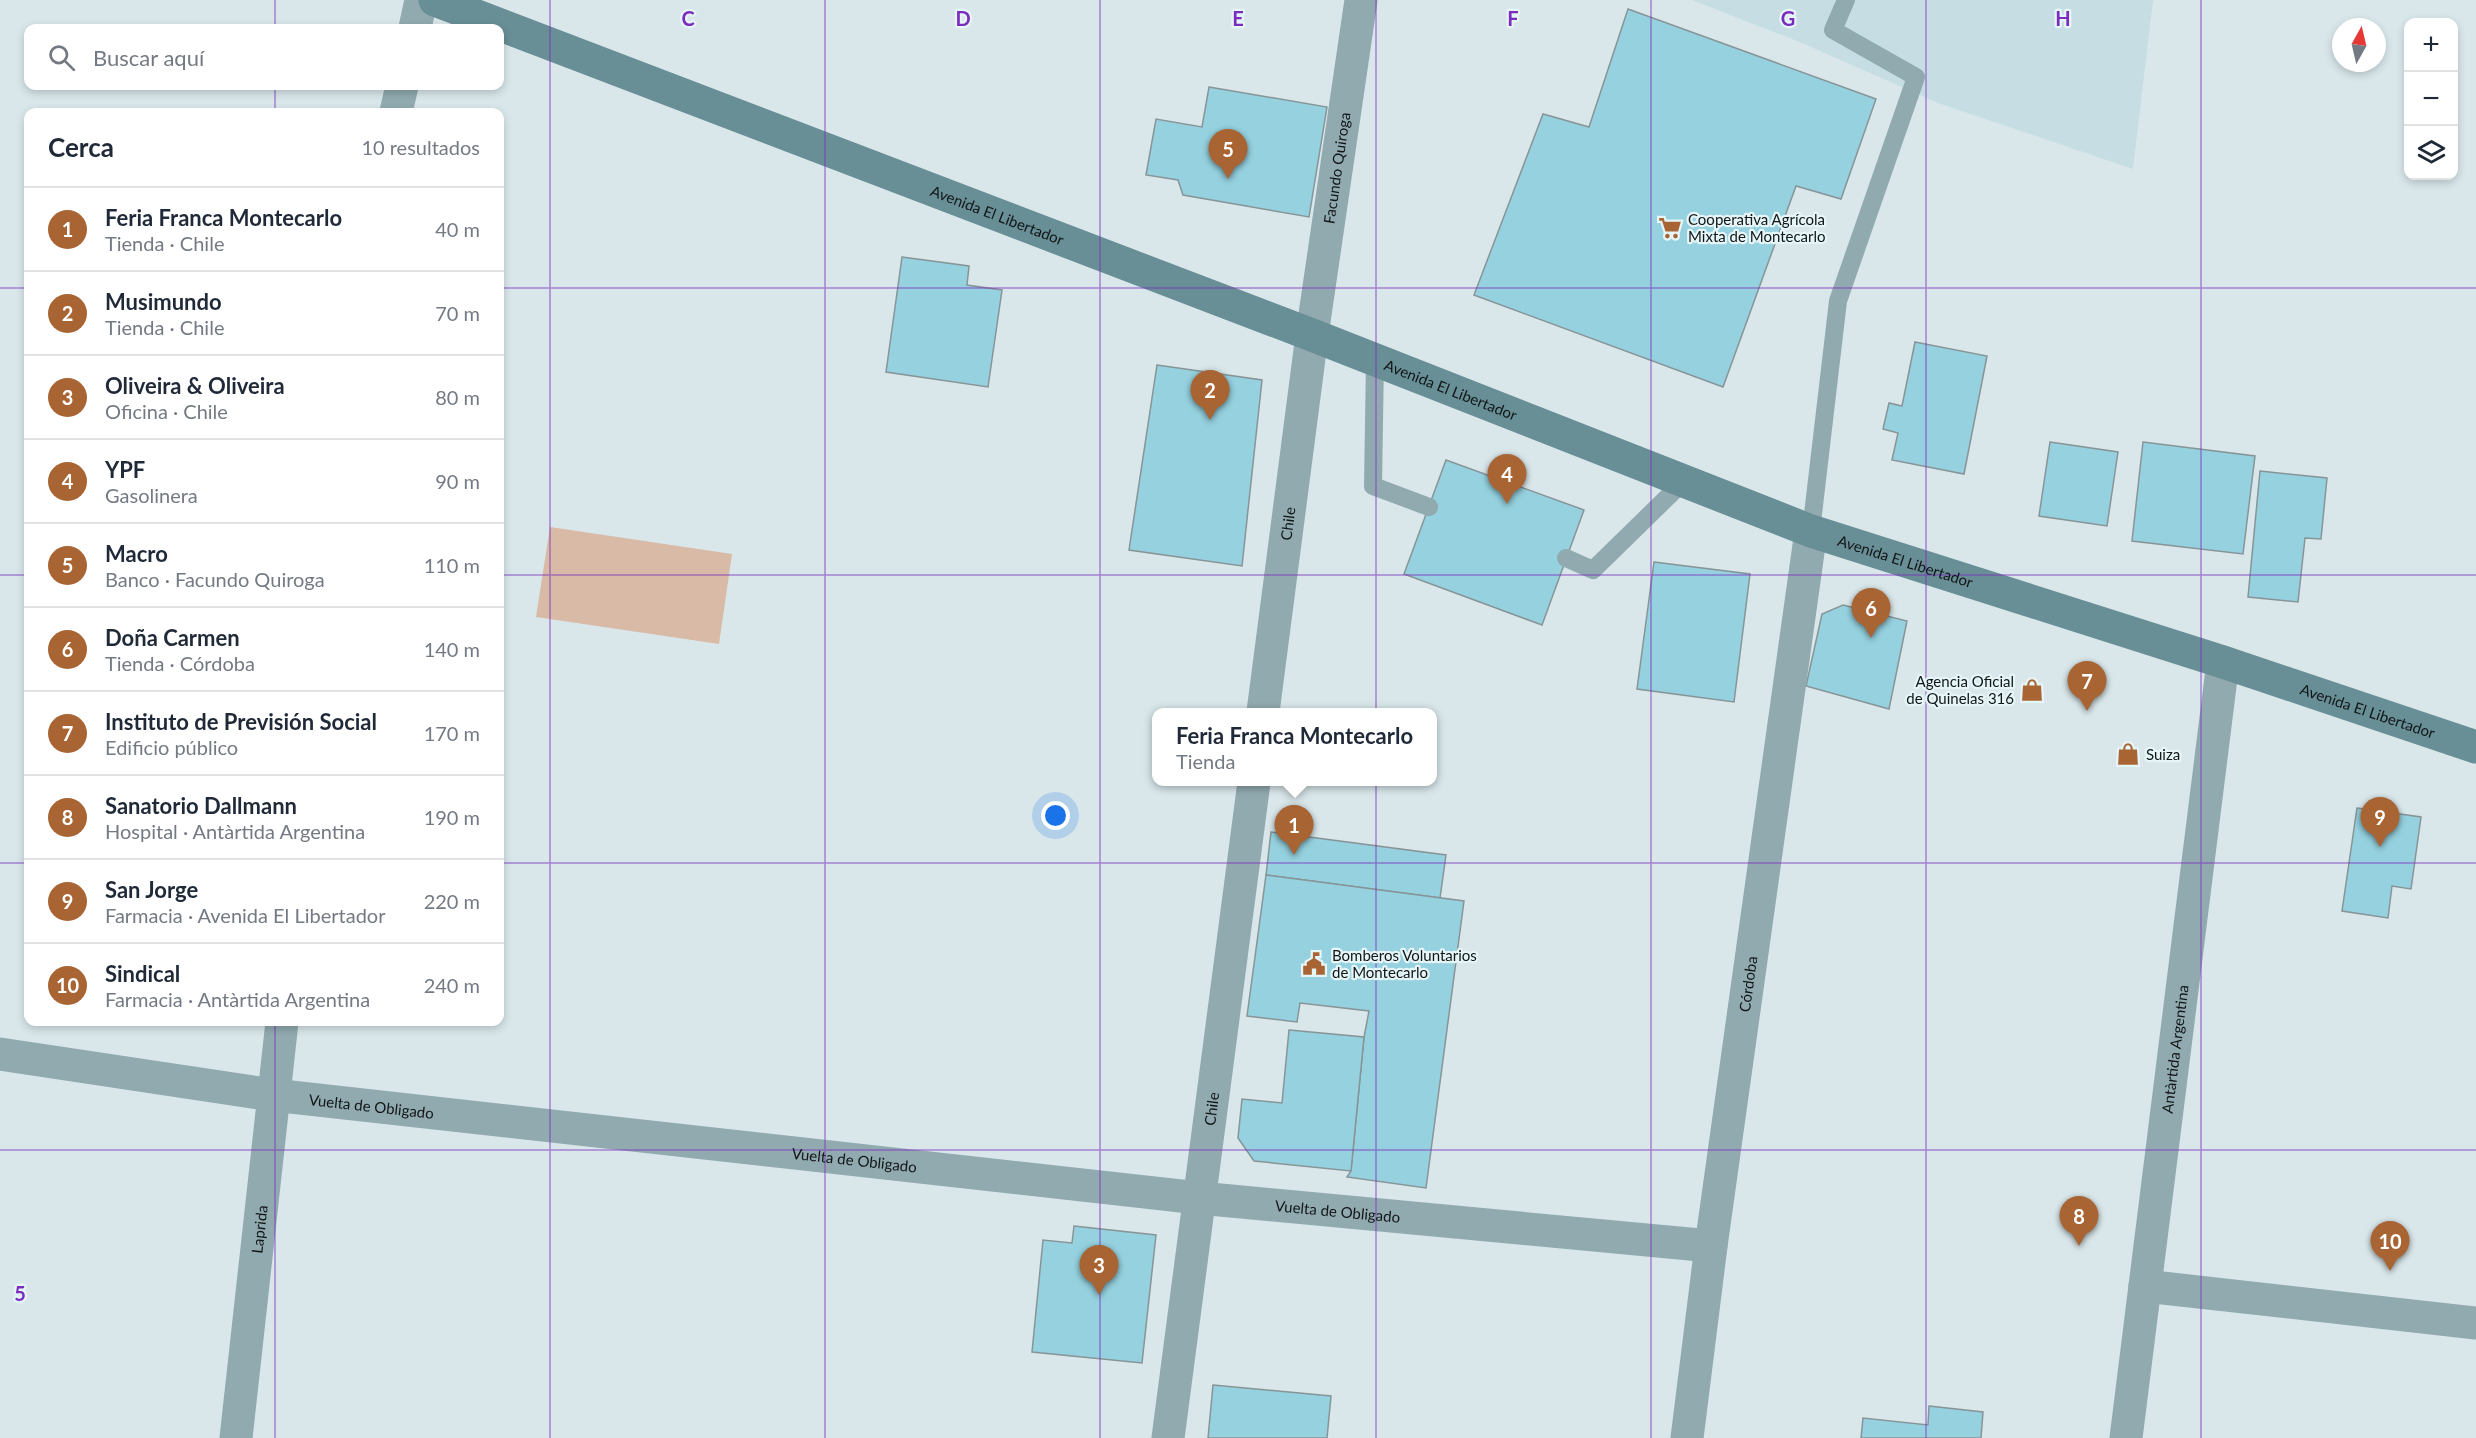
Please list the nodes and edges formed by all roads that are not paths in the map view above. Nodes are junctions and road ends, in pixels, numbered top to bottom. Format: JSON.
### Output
{"nodes":[{"id":1,"x":421,"y":0,"type":"edge"},
{"id":2,"x":435,"y":0,"type":"edge"},
{"id":3,"x":1361,"y":0,"type":"edge"},
{"id":4,"x":1846,"y":0,"type":"edge"},
{"id":5,"x":416,"y":24,"type":"edge"},
{"id":6,"x":498,"y":24,"type":"edge"},
{"id":7,"x":504,"y":26,"type":"edge"},
{"id":8,"x":401,"y":90,"type":"edge"},
{"id":9,"x":397,"y":108,"type":"edge"},
{"id":10,"x":1312,"y":334,"type":"junction"},
{"id":11,"x":1376,"y":359,"type":"junction"},
{"id":12,"x":1684,"y":481,"type":"junction"},
{"id":13,"x":1429,"y":507,"type":"dead end"},
{"id":14,"x":1811,"y":531,"type":"junction"},
{"id":15,"x":1566,"y":558,"type":"dead end"},
{"id":16,"x":2223,"y":662,"type":"junction"},
{"id":17,"x":1264,"y":708,"type":"edge"},
{"id":18,"x":2476,"y":747,"type":"edge"},
{"id":19,"x":1253,"y":786,"type":"edge"},
{"id":20,"x":282,"y":1026,"type":"edge"},
{"id":21,"x":0,"y":1054,"type":"edge"},
{"id":22,"x":273,"y":1095,"type":"junction"},
{"id":23,"x":1199,"y":1198,"type":"junction"},
{"id":24,"x":1711,"y":1246,"type":"junction"},
{"id":25,"x":2145,"y":1286,"type":"junction"},
{"id":26,"x":2476,"y":1323,"type":"edge"},
{"id":27,"x":236,"y":1438,"type":"edge"},
{"id":28,"x":1168,"y":1438,"type":"edge"},
{"id":29,"x":1687,"y":1438,"type":"edge"},
{"id":30,"x":2126,"y":1438,"type":"edge"}],
"edges":[{"from":1,"to":5,"type":"street"},
{"from":2,"to":6,"type":"main road","name":"Avenida El Libertador"},
{"from":3,"to":10,"type":"street","name":"Facundo Quiroga"},
{"from":4,"to":14,"type":"lane"},
{"from":7,"to":10,"type":"main road","name":"Avenida El Libertador"},
{"from":8,"to":9,"type":"street"},
{"from":10,"to":11,"type":"main road","name":"Avenida El Libertador"},
{"from":10,"to":17,"type":"street","name":"Chile"},
{"from":11,"to":12,"type":"main road","name":"Avenida El Libertador"},
{"from":11,"to":13,"type":"lane"},
{"from":12,"to":14,"type":"main road","name":"Avenida El Libertador"},
{"from":12,"to":15,"type":"lane"},
{"from":14,"to":16,"type":"main road","name":"Avenida El Libertador"},
{"from":14,"to":24,"type":"street","name":"Córdoba"},
{"from":16,"to":18,"type":"main road","name":"Avenida El Libertador"},
{"from":16,"to":25,"type":"street","name":"Antàrtida Argentina"},
{"from":19,"to":23,"type":"street","name":"Chile"},
{"from":20,"to":22,"type":"street","name":"Laprida"},
{"from":21,"to":22,"type":"street","name":"Vuelta de Obligado"},
{"from":22,"to":23,"type":"street","name":"Vuelta de Obligado"},
{"from":22,"to":27,"type":"street","name":"Laprida"},
{"from":23,"to":24,"type":"street","name":"Vuelta de Obligado"},
{"from":23,"to":28,"type":"street","name":"Chile"},
{"from":24,"to":29,"type":"street","name":"Córdoba"},
{"from":25,"to":26,"type":"street"},
{"from":25,"to":30,"type":"street","name":"Antàrtida Argentina"}]}
